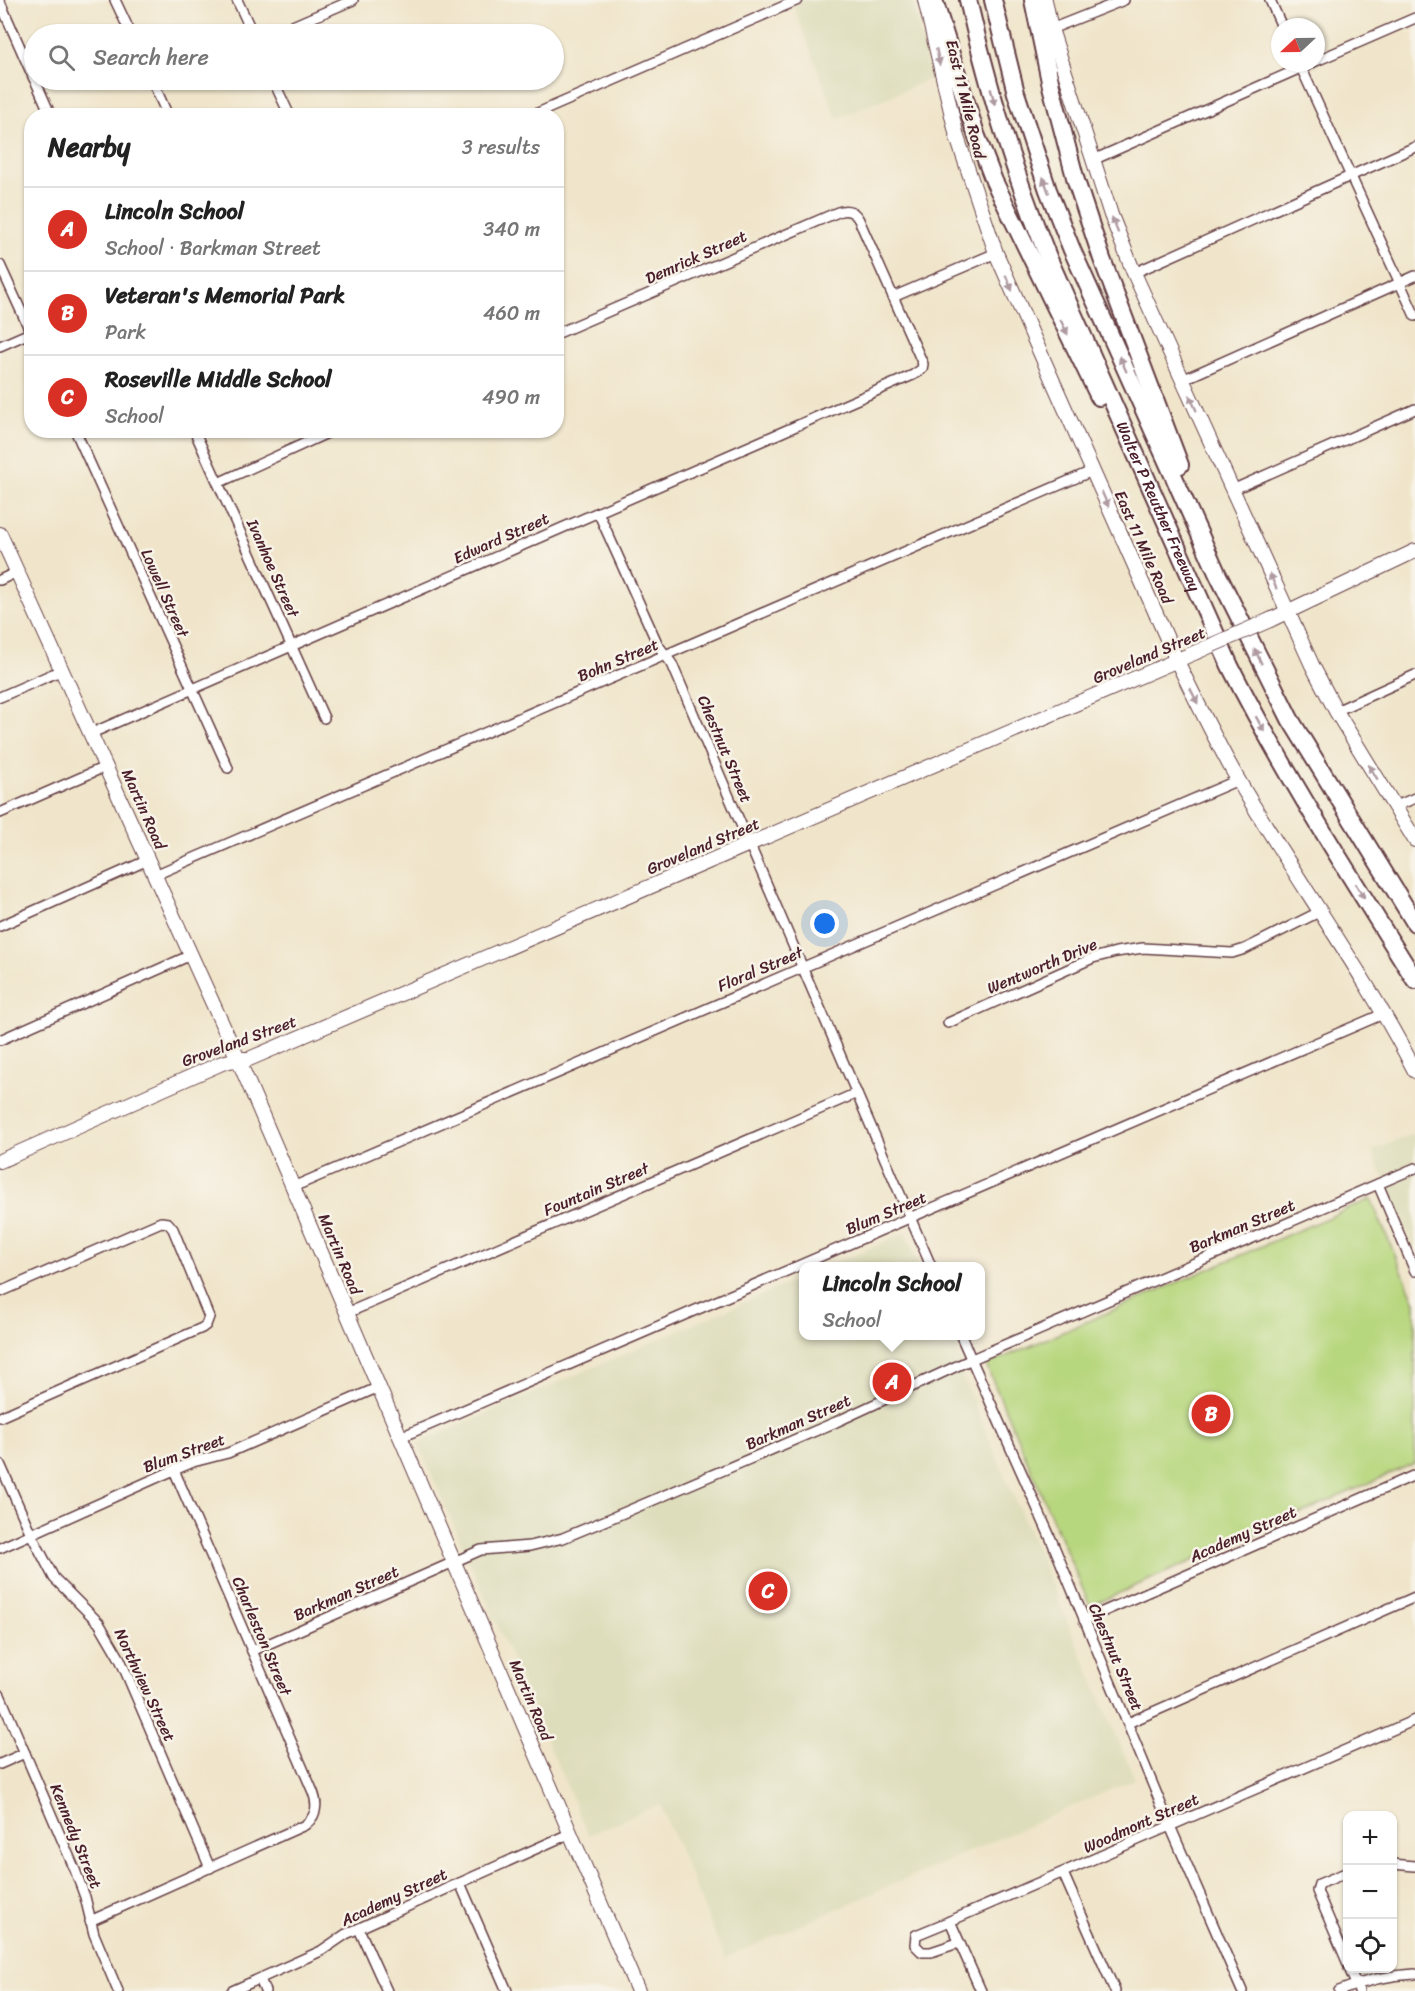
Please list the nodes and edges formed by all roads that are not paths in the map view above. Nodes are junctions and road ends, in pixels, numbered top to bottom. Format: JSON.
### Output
{"nodes":[{"id":1,"x":115,"y":0,"type":"edge"},
{"id":2,"x":237,"y":0,"type":"edge"},
{"id":3,"x":353,"y":0,"type":"edge"},
{"id":4,"x":798,"y":0,"type":"edge"},
{"id":5,"x":925,"y":0,"type":"edge"},
{"id":6,"x":934,"y":0,"type":"edge"},
{"id":7,"x":968,"y":0,"type":"edge"},
{"id":8,"x":993,"y":0,"type":"edge"},
{"id":9,"x":1033,"y":0,"type":"edge"},
{"id":10,"x":1045,"y":0,"type":"edge"},
{"id":11,"x":1124,"y":0,"type":"edge"},
{"id":12,"x":1270,"y":0,"type":"edge"},
{"id":13,"x":0,"y":2,"type":"edge"},
{"id":14,"x":1278,"y":18,"type":"edge"},
{"id":15,"x":1415,"y":18,"type":"edge"},
{"id":16,"x":126,"y":24,"type":"edge"},
{"id":17,"x":248,"y":24,"type":"edge"},
{"id":18,"x":297,"y":24,"type":"edge"},
{"id":19,"x":1051,"y":29,"type":"junction"},
{"id":20,"x":24,"y":55,"type":"edge"},
{"id":21,"x":1325,"y":57,"type":"edge"},
{"id":22,"x":1285,"y":72,"type":"edge"},
{"id":23,"x":1303,"y":72,"type":"edge"},
{"id":24,"x":40,"y":90,"type":"edge"},
{"id":25,"x":156,"y":90,"type":"edge"},
{"id":26,"x":278,"y":90,"type":"edge"},
{"id":27,"x":48,"y":108,"type":"edge"},
{"id":28,"x":164,"y":108,"type":"edge"},
{"id":29,"x":286,"y":108,"type":"edge"},
{"id":30,"x":549,"y":108,"type":"edge"},
{"id":31,"x":1415,"y":147,"type":"edge"},
{"id":32,"x":1094,"y":160,"type":"junction"},
{"id":33,"x":1350,"y":176,"type":"junction"},
{"id":34,"x":996,"y":253,"type":"junction"},
{"id":35,"x":0,"y":266,"type":"edge"},
{"id":36,"x":1134,"y":273,"type":"junction"},
{"id":37,"x":1415,"y":276,"type":"edge"},
{"id":38,"x":1400,"y":283,"type":"junction"},
{"id":39,"x":893,"y":297,"type":"junction"},
{"id":40,"x":1415,"y":316,"type":"edge"},
{"id":41,"x":24,"y":318,"type":"edge"},
{"id":42,"x":564,"y":331,"type":"edge"},
{"id":43,"x":24,"y":336,"type":"edge"},
{"id":44,"x":0,"y":346,"type":"edge"},
{"id":45,"x":1182,"y":380,"type":"junction"},
{"id":46,"x":1415,"y":409,"type":"edge"},
{"id":47,"x":79,"y":438,"type":"edge"},
{"id":48,"x":198,"y":438,"type":"edge"},
{"id":49,"x":308,"y":438,"type":"edge"},
{"id":50,"x":1092,"y":471,"type":"junction"},
{"id":51,"x":1148,"y":480,"type":"junction"},
{"id":52,"x":218,"y":483,"type":"junction"},
{"id":53,"x":1232,"y":490,"type":"junction"},
{"id":54,"x":598,"y":512,"type":"junction"},
{"id":55,"x":0,"y":534,"type":"edge"},
{"id":56,"x":1415,"y":551,"type":"edge"},
{"id":57,"x":17,"y":572,"type":"junction"},
{"id":58,"x":0,"y":580,"type":"edge"},
{"id":59,"x":1234,"y":608,"type":"junction"},
{"id":60,"x":1287,"y":613,"type":"junction"},
{"id":61,"x":292,"y":646,"type":"junction"},
{"id":62,"x":666,"y":655,"type":"junction"},
{"id":63,"x":1177,"y":661,"type":"junction"},
{"id":64,"x":62,"y":670,"type":"junction"},
{"id":65,"x":1415,"y":675,"type":"edge"},
{"id":66,"x":192,"y":688,"type":"junction"},
{"id":67,"x":0,"y":697,"type":"edge"},
{"id":68,"x":1336,"y":711,"type":"junction"},
{"id":69,"x":324,"y":718,"type":"dead end"},
{"id":70,"x":92,"y":733,"type":"junction"},
{"id":71,"x":106,"y":766,"type":"junction"},
{"id":72,"x":228,"y":768,"type":"dead end"},
{"id":73,"x":1238,"y":780,"type":"junction"},
{"id":74,"x":1415,"y":798,"type":"edge"},
{"id":75,"x":1394,"y":807,"type":"junction"},
{"id":76,"x":0,"y":813,"type":"edge"},
{"id":77,"x":1415,"y":840,"type":"edge"},
{"id":78,"x":750,"y":844,"type":"junction"},
{"id":79,"x":148,"y":860,"type":"junction"},
{"id":80,"x":155,"y":875,"type":"junction"},
{"id":81,"x":1321,"y":911,"type":"junction"},
{"id":82,"x":1415,"y":923,"type":"edge"},
{"id":83,"x":0,"y":926,"type":"edge"},
{"id":84,"x":191,"y":955,"type":"junction"},
{"id":85,"x":803,"y":967,"type":"junction"},
{"id":86,"x":1415,"y":980,"type":"edge"},
{"id":87,"x":1383,"y":1014,"type":"junction"},
{"id":88,"x":948,"y":1023,"type":"dead end"},
{"id":89,"x":0,"y":1040,"type":"edge"},
{"id":90,"x":238,"y":1059,"type":"junction"},
{"id":91,"x":1415,"y":1071,"type":"edge"},
{"id":92,"x":857,"y":1093,"type":"junction"},
{"id":93,"x":0,"y":1161,"type":"edge"},
{"id":94,"x":1415,"y":1168,"type":"edge"},
{"id":95,"x":1378,"y":1184,"type":"junction"},
{"id":96,"x":293,"y":1187,"type":"junction"},
{"id":97,"x":910,"y":1219,"type":"junction"},
{"id":98,"x":809,"y":1262,"type":"edge"},
{"id":99,"x":929,"y":1262,"type":"edge"},
{"id":100,"x":799,"y":1266,"type":"edge"},
{"id":101,"x":1415,"y":1270,"type":"edge"},
{"id":102,"x":0,"y":1292,"type":"edge"},
{"id":103,"x":347,"y":1313,"type":"junction"},
{"id":104,"x":964,"y":1340,"type":"edge"},
{"id":105,"x":972,"y":1359,"type":"junction"},
{"id":106,"x":379,"y":1387,"type":"junction"},
{"id":107,"x":0,"y":1417,"type":"edge"},
{"id":108,"x":400,"y":1437,"type":"junction"},
{"id":109,"x":0,"y":1464,"type":"edge"},
{"id":110,"x":174,"y":1470,"type":"junction"},
{"id":111,"x":1415,"y":1475,"type":"edge"},
{"id":112,"x":31,"y":1534,"type":"junction"},
{"id":113,"x":0,"y":1548,"type":"edge"},
{"id":114,"x":453,"y":1561,"type":"junction"},
{"id":115,"x":1415,"y":1597,"type":"edge"},
{"id":116,"x":1083,"y":1620,"type":"junction"},
{"id":117,"x":252,"y":1651,"type":"junction"},
{"id":118,"x":0,"y":1695,"type":"edge"},
{"id":119,"x":1415,"y":1719,"type":"edge"},
{"id":120,"x":1128,"y":1723,"type":"junction"},
{"id":121,"x":25,"y":1753,"type":"junction"},
{"id":122,"x":0,"y":1764,"type":"edge"},
{"id":123,"x":1170,"y":1826,"type":"junction"},
{"id":124,"x":570,"y":1833,"type":"junction"},
{"id":125,"x":1397,"y":1864,"type":"edge"},
{"id":126,"x":1415,"y":1866,"type":"edge"},
{"id":127,"x":210,"y":1868,"type":"junction"},
{"id":128,"x":1064,"y":1873,"type":"junction"},
{"id":129,"x":1343,"y":1874,"type":"edge"},
{"id":130,"x":460,"y":1883,"type":"junction"},
{"id":131,"x":90,"y":1921,"type":"junction"},
{"id":132,"x":950,"y":1921,"type":"junction"},
{"id":133,"x":359,"y":1929,"type":"junction"},
{"id":134,"x":958,"y":1943,"type":"junction"},
{"id":135,"x":1343,"y":1954,"type":"edge"},
{"id":136,"x":1351,"y":1973,"type":"edge"},
{"id":137,"x":1415,"y":1974,"type":"edge"},
{"id":138,"x":260,"y":1978,"type":"junction"},
{"id":139,"x":1358,"y":1987,"type":"edge"},
{"id":140,"x":118,"y":1991,"type":"edge"},
{"id":141,"x":232,"y":1991,"type":"edge"},
{"id":142,"x":265,"y":1991,"type":"edge"},
{"id":143,"x":387,"y":1991,"type":"edge"},
{"id":144,"x":507,"y":1991,"type":"edge"},
{"id":145,"x":638,"y":1991,"type":"edge"},
{"id":146,"x":981,"y":1991,"type":"edge"},
{"id":147,"x":1114,"y":1991,"type":"edge"},
{"id":148,"x":1242,"y":1991,"type":"edge"},
{"id":149,"x":1339,"y":1991,"type":"edge"}],
"edges":[{"from":1,"to":16,"type":"street"},
{"from":2,"to":17,"type":"street"},
{"from":3,"to":18,"type":"street"},
{"from":4,"to":30,"type":"street"},
{"from":5,"to":34,"type":"street","name":"East 11 Mile Road","one_way":true},
{"from":6,"to":51,"type":"highway","one_way":true},
{"from":7,"to":51,"type":"highway","name":"Walter P Reuther Freeway","one_way":true},
{"from":59,"to":8,"type":"highway","name":"Walter P Reuther Freeway","one_way":true},
{"from":9,"to":59,"type":"highway"},
{"from":10,"to":19,"type":"street"},
{"from":11,"to":19,"type":"street"},
{"from":12,"to":14,"type":"street"},
{"from":13,"to":20,"type":"street"},
{"from":15,"to":21,"type":"street"},
{"from":19,"to":32,"type":"street"},
{"from":22,"to":32,"type":"street"},
{"from":23,"to":33,"type":"street"},
{"from":24,"to":27,"type":"street"},
{"from":25,"to":28,"type":"street"},
{"from":26,"to":29,"type":"street"},
{"from":31,"to":33,"type":"street"},
{"from":36,"to":32,"type":"street","one_way":true},
{"from":33,"to":36,"type":"street"},
{"from":33,"to":38,"type":"street"},
{"from":34,"to":39,"type":"street"},
{"from":34,"to":50,"type":"street","name":"East 11 Mile Road","one_way":true},
{"from":35,"to":41,"type":"street"},
{"from":36,"to":45,"type":"street"},
{"from":37,"to":38,"type":"street"},
{"from":38,"to":40,"type":"street"},
{"from":38,"to":45,"type":"street"},
{"from":39,"to":42,"type":"street","name":"Demrick Street"},
{"from":39,"to":54,"type":"street","name":"Edward Street"},
{"from":43,"to":44,"type":"street"},
{"from":53,"to":45,"type":"street","one_way":true},
{"from":46,"to":53,"type":"street"},
{"from":47,"to":66,"type":"street","name":"Lowell Street"},
{"from":48,"to":52,"type":"street","name":"Ivanhoe Street"},
{"from":49,"to":52,"type":"street"},
{"from":50,"to":62,"type":"street","name":"Bohn Street"},
{"from":50,"to":63,"type":"street","name":"East 11 Mile Road","one_way":true},
{"from":51,"to":86,"type":"highway","name":"Walter P Reuther Freeway","one_way":true},
{"from":52,"to":61,"type":"street","name":"Ivanhoe Street"},
{"from":60,"to":53,"type":"street","one_way":true},
{"from":54,"to":61,"type":"street","name":"Edward Street"},
{"from":54,"to":62,"type":"street","name":"Chestnut Street"},
{"from":55,"to":57,"type":"street","name":"Martin Road"},
{"from":56,"to":60,"type":"street","name":"Groveland Street"},
{"from":57,"to":58,"type":"street"},
{"from":57,"to":64,"type":"street","name":"Martin Road"},
{"from":82,"to":59,"type":"highway","name":"Walter P Reuther Freeway","one_way":true},
{"from":60,"to":63,"type":"street","name":"Groveland Street","bridge":true},
{"from":60,"to":68,"type":"street"},
{"from":61,"to":66,"type":"street","name":"Edward Street"},
{"from":61,"to":69,"type":"street","name":"Ivanhoe Street"},
{"from":62,"to":78,"type":"street","name":"Chestnut Street"},
{"from":62,"to":80,"type":"street","name":"Bohn Street"},
{"from":63,"to":73,"type":"street","name":"East 11 Mile Road","one_way":true},
{"from":63,"to":78,"type":"street","name":"Groveland Street"},
{"from":64,"to":67,"type":"street"},
{"from":64,"to":70,"type":"street","name":"Martin Road"},
{"from":65,"to":68,"type":"street"},
{"from":66,"to":70,"type":"street","name":"Edward Street"},
{"from":66,"to":72,"type":"street","name":"Lowell Street"},
{"from":75,"to":68,"type":"street","one_way":true},
{"from":70,"to":71,"type":"street","name":"Martin Road"},
{"from":71,"to":76,"type":"street"},
{"from":71,"to":79,"type":"street","name":"Martin Road"},
{"from":73,"to":81,"type":"street","name":"East 11 Mile Road"},
{"from":73,"to":85,"type":"street","name":"Floral Street"},
{"from":74,"to":75,"type":"street"},
{"from":75,"to":77,"type":"street"},
{"from":78,"to":85,"type":"street","name":"Chestnut Street"},
{"from":78,"to":90,"type":"street","name":"Groveland Street"},
{"from":79,"to":80,"type":"street","name":"Martin Road"},
{"from":79,"to":83,"type":"street"},
{"from":80,"to":84,"type":"street","name":"Martin Road"},
{"from":81,"to":87,"type":"street","name":"East 11 Mile Road"},
{"from":81,"to":88,"type":"street","name":"Wentworth Drive"},
{"from":84,"to":89,"type":"street"},
{"from":84,"to":90,"type":"street","name":"Martin Road"},
{"from":85,"to":92,"type":"street","name":"Chestnut Street"},
{"from":85,"to":96,"type":"street","name":"Floral Street"},
{"from":87,"to":91,"type":"street","name":"East 11 Mile Road"},
{"from":87,"to":97,"type":"street","name":"Blum Street"},
{"from":90,"to":93,"type":"street","name":"Groveland Street"},
{"from":90,"to":96,"type":"street","name":"Martin Road"},
{"from":92,"to":97,"type":"street","name":"Chestnut Street"},
{"from":92,"to":103,"type":"street","name":"Fountain Street"},
{"from":94,"to":95,"type":"street","name":"Barkman Street"},
{"from":95,"to":101,"type":"street"},
{"from":95,"to":105,"type":"street","name":"Barkman Street"},
{"from":96,"to":103,"type":"street","name":"Martin Road"},
{"from":97,"to":98,"type":"street","name":"Blum Street"},
{"from":97,"to":99,"type":"street","name":"Chestnut Street"},
{"from":100,"to":108,"type":"street","name":"Blum Street"},
{"from":102,"to":107,"type":"street"},
{"from":103,"to":106,"type":"street","name":"Martin Road"},
{"from":104,"to":105,"type":"street","name":"Chestnut Street"},
{"from":105,"to":114,"type":"street","name":"Barkman Street"},
{"from":105,"to":116,"type":"street","name":"Chestnut Street"},
{"from":106,"to":108,"type":"street","name":"Martin Road"},
{"from":106,"to":110,"type":"street","name":"Blum Street"},
{"from":108,"to":114,"type":"street","name":"Martin Road"},
{"from":109,"to":112,"type":"street","name":"Northview Street"},
{"from":110,"to":112,"type":"street","name":"Blum Street"},
{"from":110,"to":117,"type":"street","name":"Charleston Street"},
{"from":111,"to":116,"type":"street","name":"Academy Street"},
{"from":112,"to":113,"type":"street","name":"Blum Street"},
{"from":112,"to":127,"type":"street","name":"Northview Street"},
{"from":114,"to":117,"type":"street","name":"Barkman Street"},
{"from":114,"to":124,"type":"street","name":"Martin Road"},
{"from":115,"to":120,"type":"street"},
{"from":116,"to":120,"type":"street","name":"Chestnut Street"},
{"from":117,"to":127,"type":"street","name":"Charleston Street"},
{"from":118,"to":121,"type":"street","name":"Kennedy Street"},
{"from":119,"to":123,"type":"street","name":"Woodmont Street"},
{"from":120,"to":123,"type":"street","name":"Chestnut Street"},
{"from":121,"to":122,"type":"street"},
{"from":121,"to":131,"type":"street","name":"Kennedy Street"},
{"from":123,"to":128,"type":"street","name":"Woodmont Street"},
{"from":123,"to":148,"type":"street","name":"Chestnut Street"},
{"from":124,"to":130,"type":"street","name":"Academy Street"},
{"from":124,"to":145,"type":"street","name":"Martin Road"},
{"from":125,"to":126,"type":"street"},
{"from":127,"to":131,"type":"street"},
{"from":128,"to":132,"type":"street","name":"Woodmont Street"},
{"from":128,"to":147,"type":"street"},
{"from":129,"to":135,"type":"street"},
{"from":130,"to":133,"type":"street","name":"Academy Street"},
{"from":130,"to":144,"type":"street"},
{"from":131,"to":140,"type":"street","name":"Kennedy Street"},
{"from":132,"to":134,"type":"street"},
{"from":132,"to":134,"type":"street","name":"Woodmont Street"},
{"from":133,"to":138,"type":"street","name":"Academy Street"},
{"from":133,"to":143,"type":"street"},
{"from":134,"to":146,"type":"street"},
{"from":136,"to":139,"type":"street"},
{"from":137,"to":139,"type":"street"},
{"from":138,"to":141,"type":"street","name":"Academy Street"},
{"from":138,"to":142,"type":"street"},
{"from":139,"to":149,"type":"street"}]}
